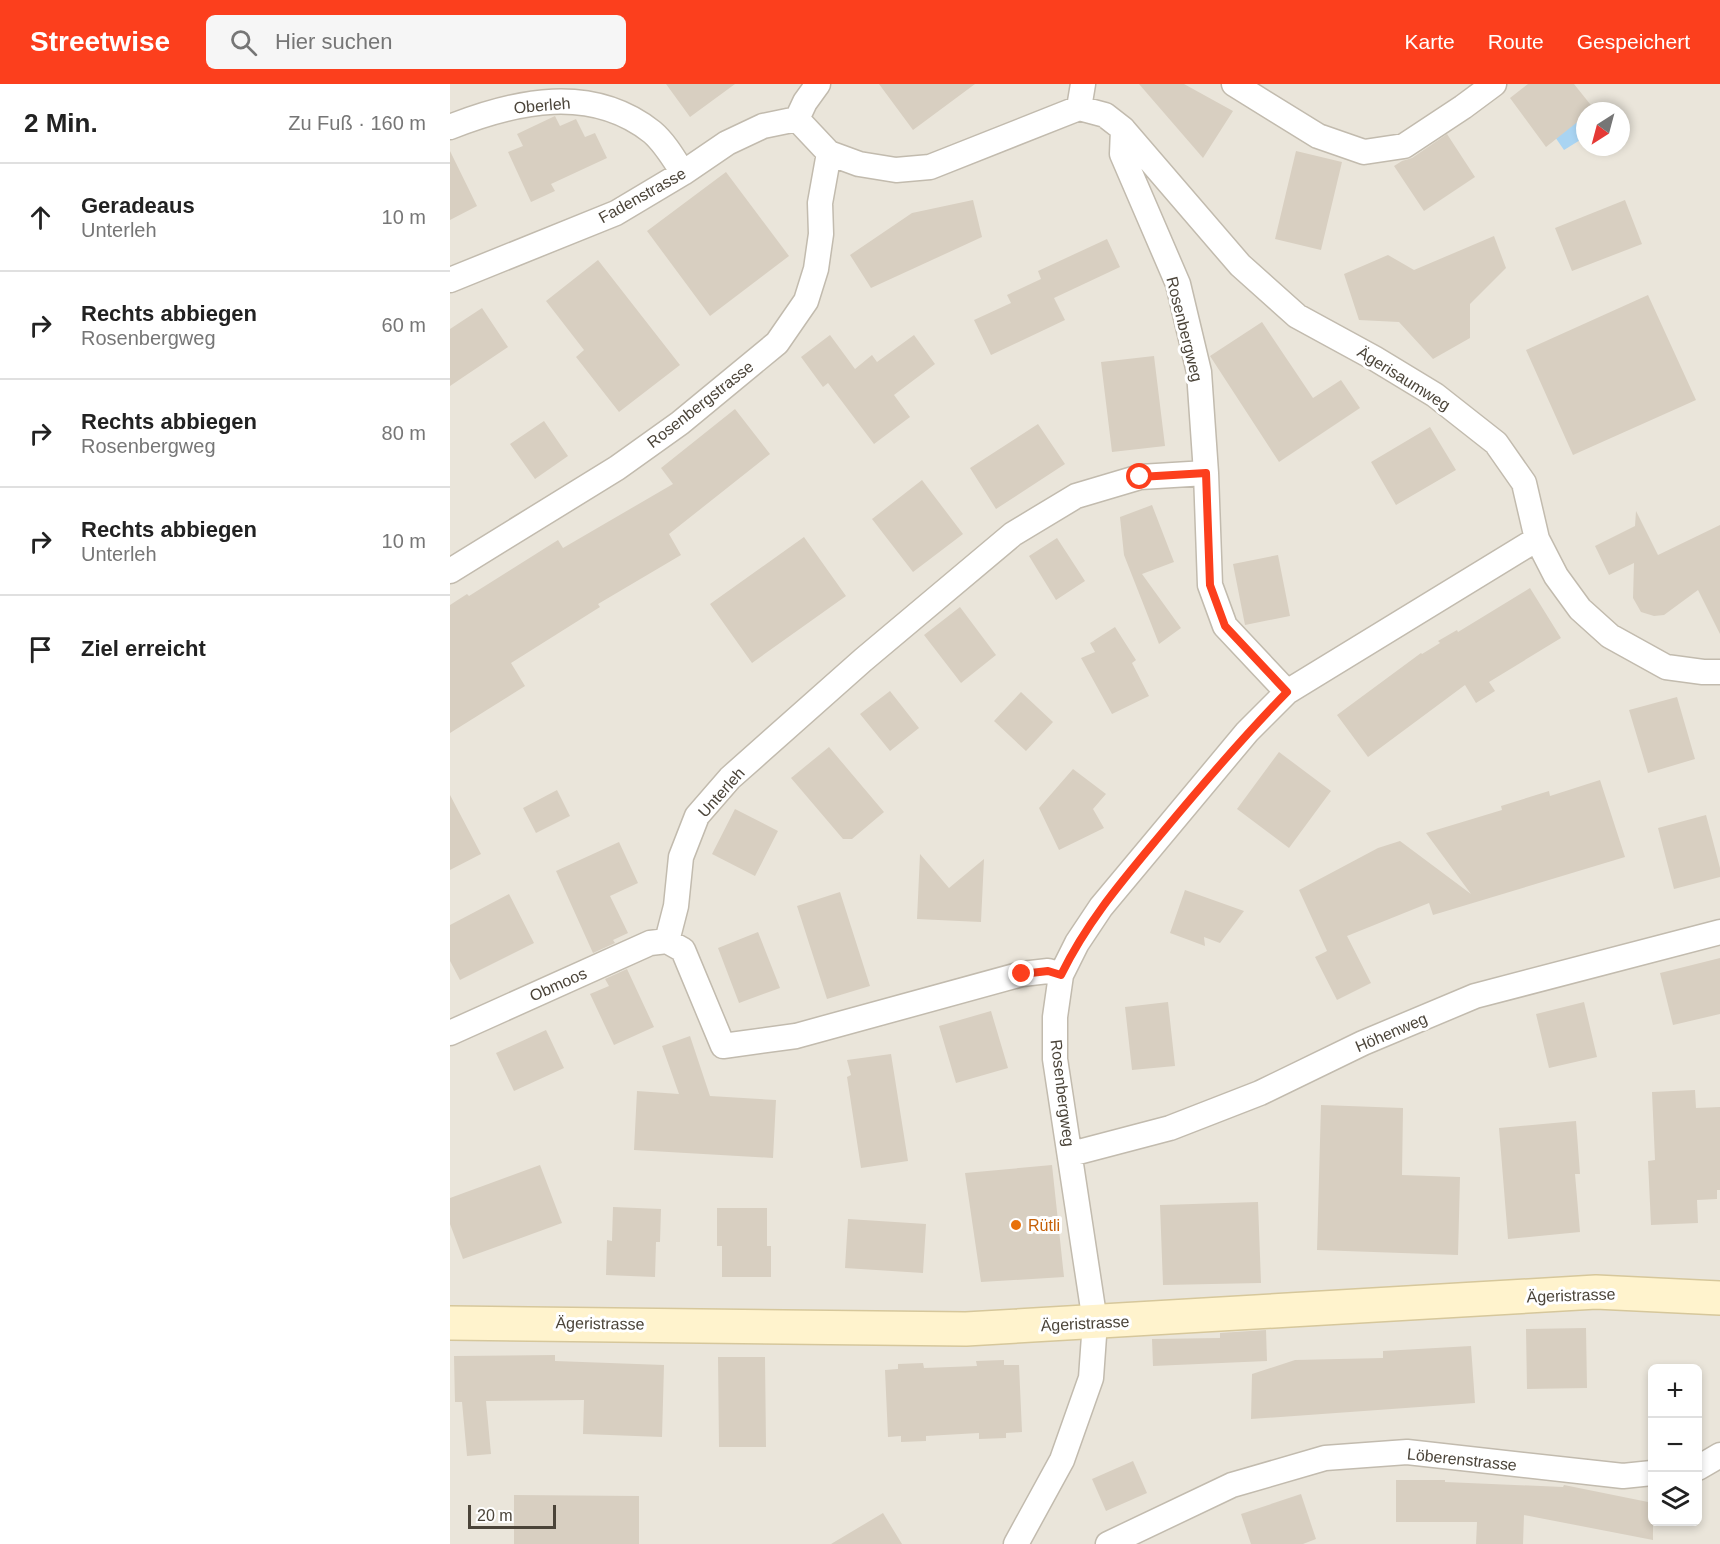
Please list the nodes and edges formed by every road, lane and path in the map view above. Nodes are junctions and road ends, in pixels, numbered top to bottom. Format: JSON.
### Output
{"nodes":[{"id":1,"x":818,"y":84,"type":"edge"},
{"id":2,"x":1083,"y":84,"type":"edge"},
{"id":3,"x":1234,"y":84,"type":"edge"},
{"id":4,"x":1494,"y":84,"type":"edge"},
{"id":5,"x":1079,"y":108,"type":"junction"},
{"id":6,"x":797,"y":119,"type":"junction"},
{"id":7,"x":450,"y":127,"type":"edge"},
{"id":8,"x":1123,"y":129,"type":"junction"},
{"id":9,"x":829,"y":153,"type":"junction"},
{"id":10,"x":683,"y":173,"type":"junction"},
{"id":11,"x":450,"y":280,"type":"edge"},
{"id":12,"x":1206,"y":473,"type":"junction"},
{"id":13,"x":1537,"y":539,"type":"junction"},
{"id":14,"x":450,"y":571,"type":"edge"},
{"id":15,"x":1720,"y":672,"type":"edge"},
{"id":16,"x":1287,"y":692,"type":"junction"},
{"id":17,"x":1720,"y":932,"type":"edge"},
{"id":18,"x":667,"y":941,"type":"junction"},
{"id":19,"x":1061,"y":975,"type":"junction"},
{"id":20,"x":450,"y":1033,"type":"edge"},
{"id":21,"x":1071,"y":1154,"type":"junction"},
{"id":22,"x":1720,"y":1298,"type":"edge"},
{"id":23,"x":1095,"y":1322,"type":"junction"},
{"id":24,"x":450,"y":1323,"type":"edge"},
{"id":25,"x":1720,"y":1455,"type":"edge"},
{"id":26,"x":1702,"y":1466,"type":"edge"},
{"id":27,"x":1648,"y":1474,"type":"edge"},
{"id":28,"x":1016,"y":1544,"type":"edge"},
{"id":29,"x":1108,"y":1544,"type":"edge"}],
"edges":[{"from":1,"to":6,"type":"street"},
{"from":2,"to":5,"type":"street"},
{"from":3,"to":4,"type":"street"},
{"from":5,"to":8,"type":"street","name":"Ägerisaumweg"},
{"from":5,"to":9,"type":"street"},
{"from":6,"to":9,"type":"street"},
{"from":6,"to":10,"type":"street","name":"Fadenstrasse"},
{"from":7,"to":10,"type":"street","name":"Oberleh"},
{"from":8,"to":12,"type":"street","name":"Rosenbergweg"},
{"from":8,"to":13,"type":"street","name":"Ägerisaumweg"},
{"from":9,"to":14,"type":"street","name":"Rosenbergstrasse"},
{"from":10,"to":11,"type":"street","name":"Fadenstrasse"},
{"from":12,"to":16,"type":"street","name":"Rosenbergweg"},
{"from":12,"to":18,"type":"street","name":"Unterleh"},
{"from":13,"to":15,"type":"street","name":"Ägerisaumweg"},
{"from":13,"to":16,"type":"street","name":"Rosenbergweg"},
{"from":16,"to":19,"type":"street","name":"Rosenbergweg"},
{"from":17,"to":21,"type":"street","name":"Höhenweg"},
{"from":18,"to":19,"type":"street"},
{"from":18,"to":20,"type":"street","name":"Obmoos"},
{"from":19,"to":21,"type":"street","name":"Rosenbergweg"},
{"from":21,"to":23,"type":"street","name":"Rosenbergweg"},
{"from":22,"to":23,"type":"main road","name":"Ägeristrasse"},
{"from":23,"to":24,"type":"main road","name":"Ägeristrasse"},
{"from":23,"to":28,"type":"street"},
{"from":25,"to":26,"type":"street"},
{"from":27,"to":29,"type":"street","name":"Löberenstrasse"}]}
